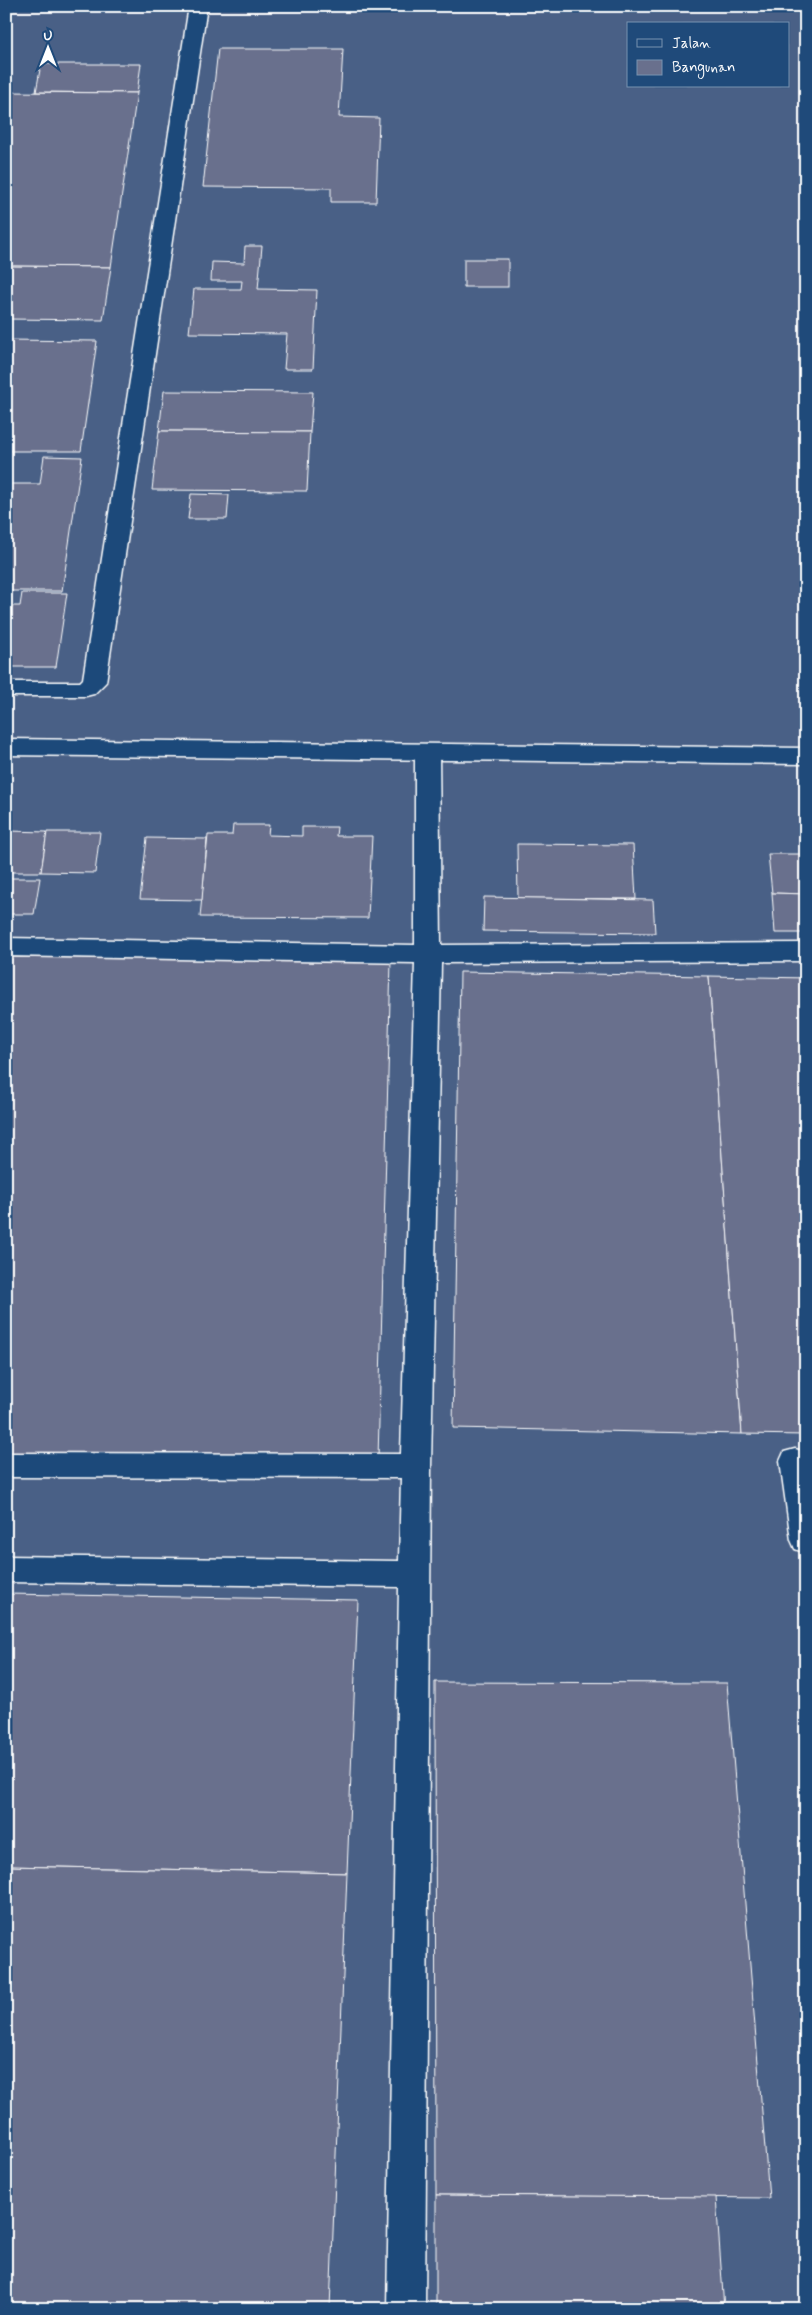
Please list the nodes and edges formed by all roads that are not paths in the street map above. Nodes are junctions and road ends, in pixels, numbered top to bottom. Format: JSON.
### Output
{"nodes":[{"id":1,"x":198,"y":6,"type":"edge"},
{"id":2,"x":6,"y":689,"type":"edge"},
{"id":3,"x":6,"y":748,"type":"edge"},
{"id":4,"x":427,"y":752,"type":"junction"},
{"id":5,"x":806,"y":756,"type":"edge"},
{"id":6,"x":6,"y":946,"type":"edge"},
{"id":7,"x":806,"y":952,"type":"edge"},
{"id":8,"x":428,"y":954,"type":"junction"},
{"id":9,"x":6,"y":1465,"type":"edge"},
{"id":10,"x":416,"y":1466,"type":"junction"},
{"id":11,"x":799,"y":1470,"type":"edge"},
{"id":12,"x":806,"y":1540,"type":"edge"},
{"id":13,"x":6,"y":1569,"type":"edge"},
{"id":14,"x":415,"y":1574,"type":"junction"},
{"id":15,"x":406,"y":2309,"type":"edge"}],
"edges":[{"from":1,"to":2,"type":"street"},
{"from":3,"to":4,"type":"street"},
{"from":4,"to":5,"type":"street"},
{"from":4,"to":8,"type":"street"},
{"from":6,"to":8,"type":"street"},
{"from":7,"to":8,"type":"street"},
{"from":8,"to":10,"type":"street"},
{"from":9,"to":10,"type":"street"},
{"from":10,"to":14,"type":"street"},
{"from":11,"to":12,"type":"street"},
{"from":13,"to":14,"type":"street"},
{"from":14,"to":15,"type":"street"}]}
